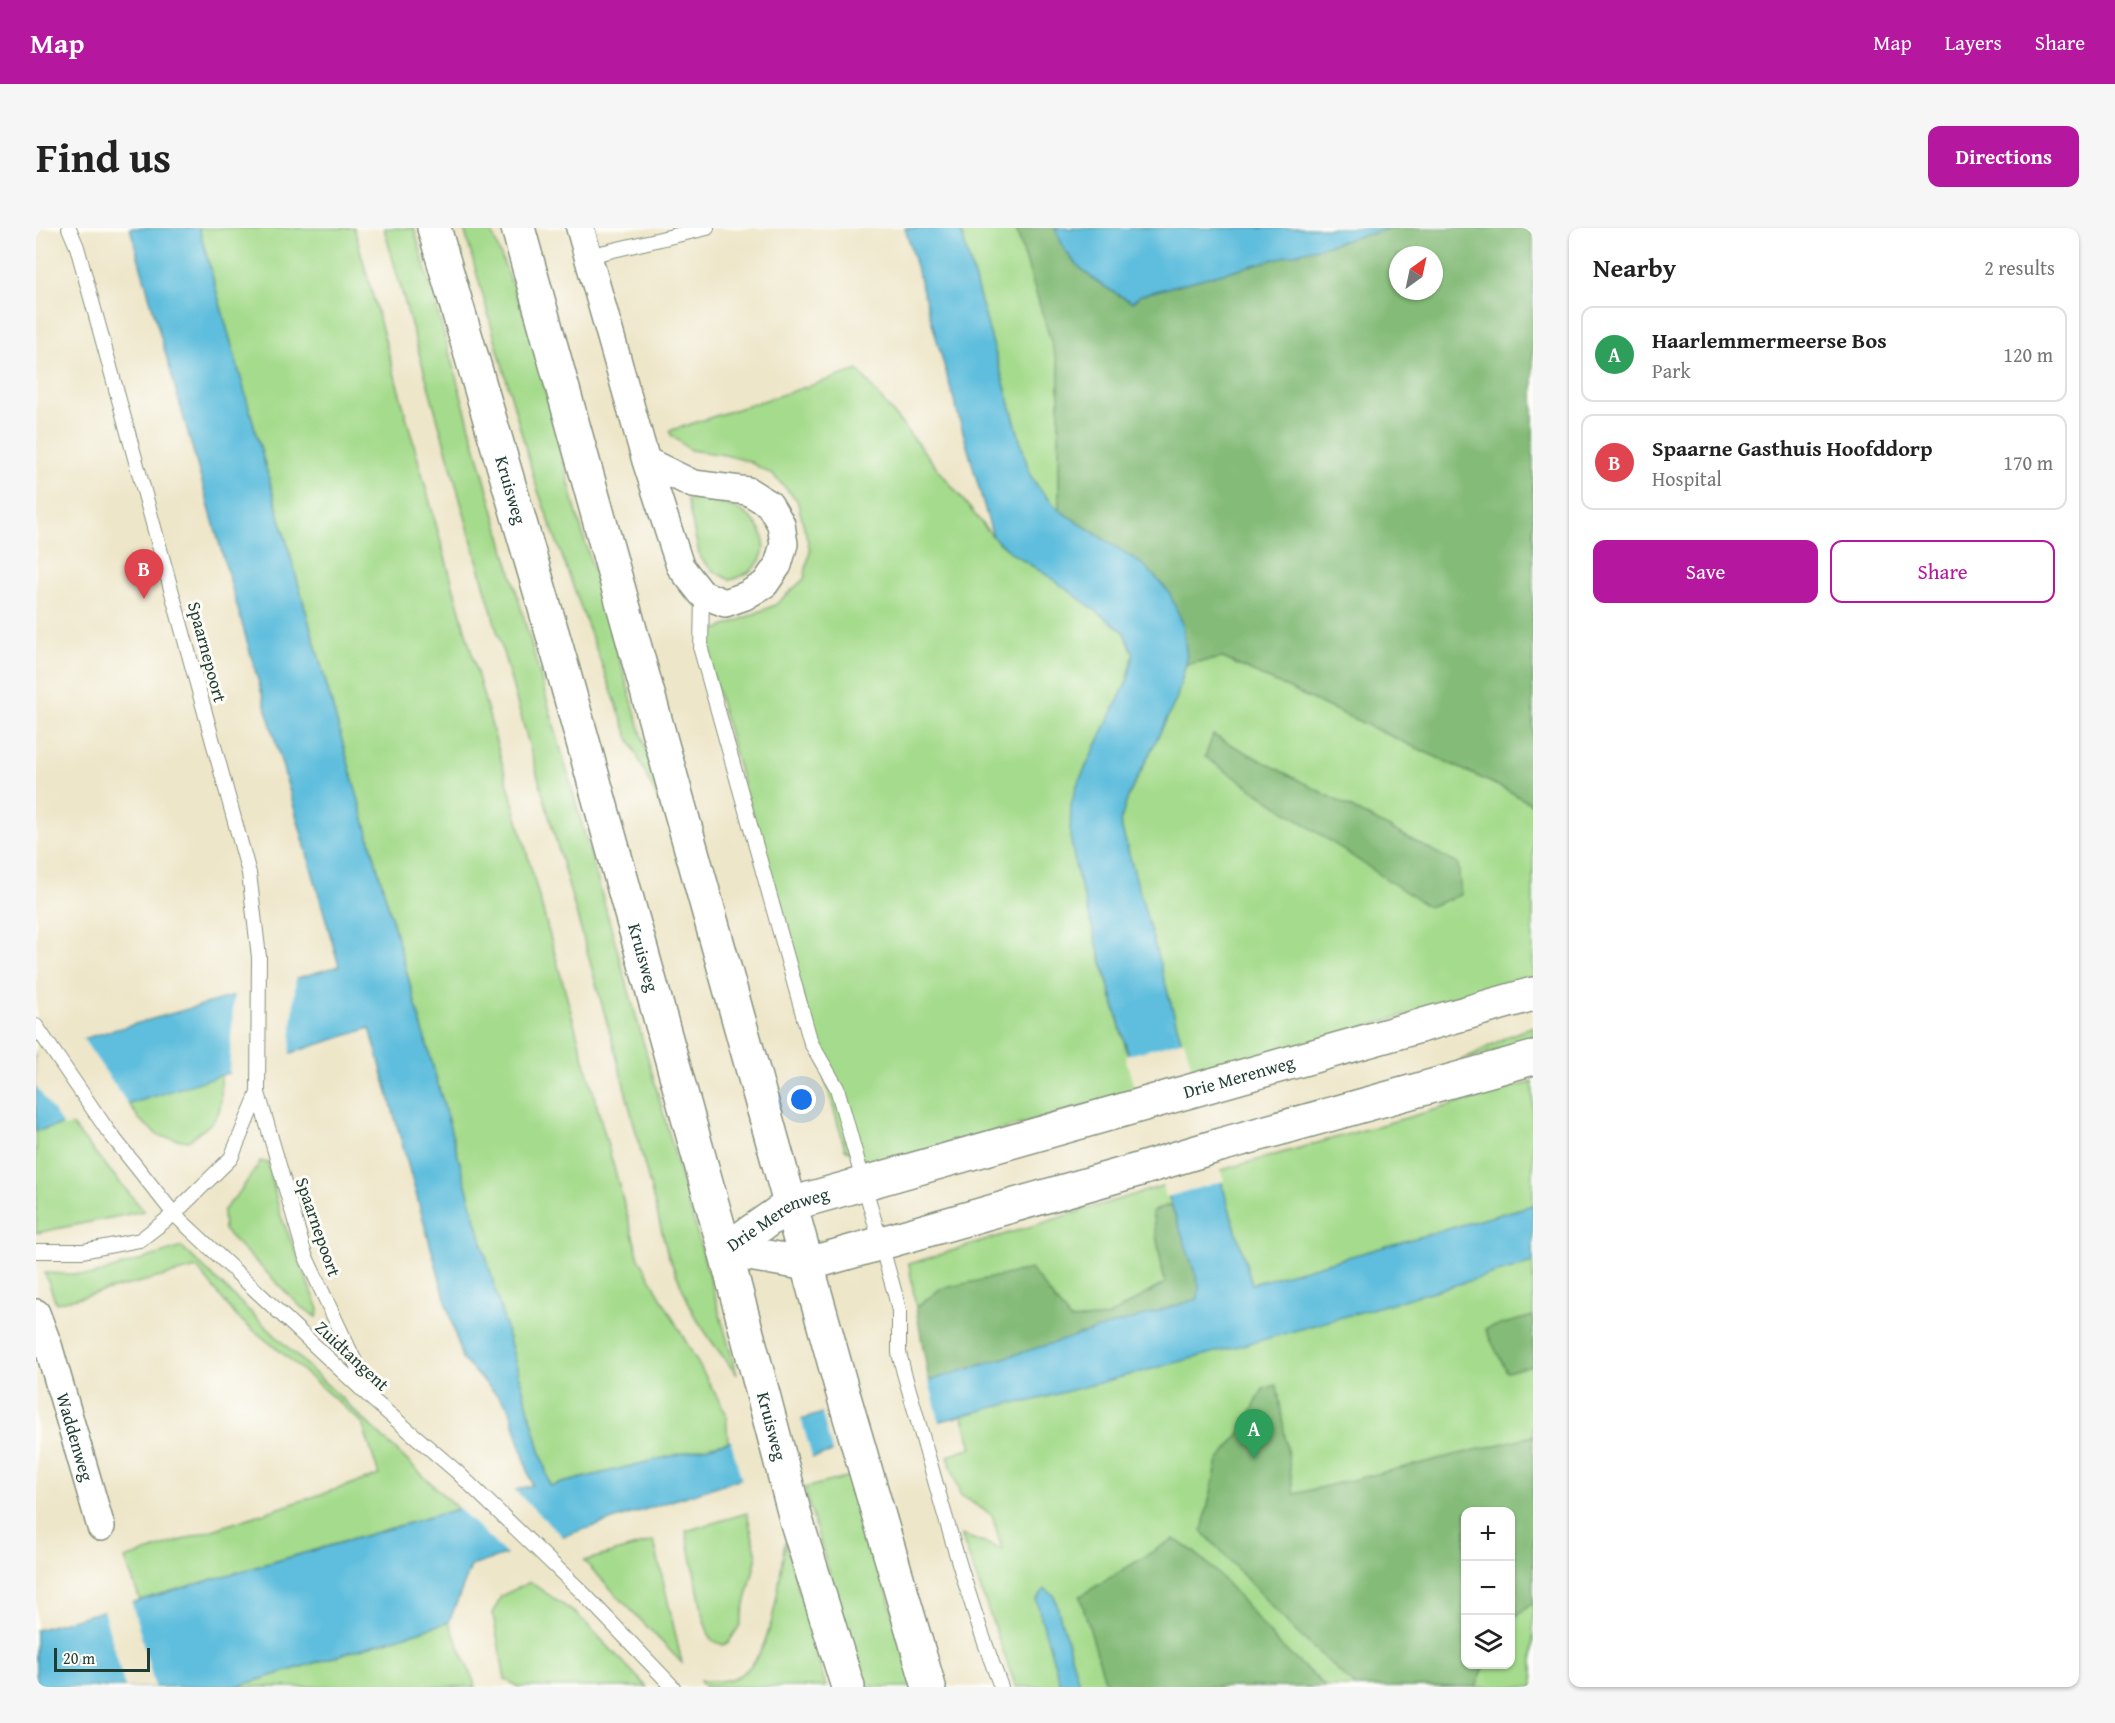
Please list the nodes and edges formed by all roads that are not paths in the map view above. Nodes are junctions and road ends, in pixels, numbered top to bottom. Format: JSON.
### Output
{"nodes":[{"id":1,"x":69,"y":228,"type":"edge"},
{"id":2,"x":434,"y":228,"type":"edge"},
{"id":3,"x":518,"y":228,"type":"edge"},
{"id":4,"x":580,"y":228,"type":"edge"},
{"id":5,"x":707,"y":228,"type":"edge"},
{"id":6,"x":588,"y":256,"type":"junction"},
{"id":7,"x":646,"y":461,"type":"junction"},
{"id":8,"x":702,"y":594,"type":"junction"},
{"id":9,"x":1533,"y":994,"type":"edge"},
{"id":10,"x":39,"y":1031,"type":"edge"},
{"id":11,"x":1533,"y":1058,"type":"edge"},
{"id":12,"x":258,"y":1093,"type":"junction"},
{"id":13,"x":863,"y":1184,"type":"junction"},
{"id":14,"x":791,"y":1204,"type":"junction"},
{"id":15,"x":174,"y":1214,"type":"junction"},
{"id":16,"x":880,"y":1242,"type":"junction"},
{"id":17,"x":725,"y":1250,"type":"junction"},
{"id":18,"x":36,"y":1251,"type":"edge"},
{"id":19,"x":808,"y":1264,"type":"junction"},
{"id":20,"x":36,"y":1313,"type":"edge"},
{"id":21,"x":373,"y":1400,"type":"junction"},
{"id":22,"x":101,"y":1527,"type":"dead end"},
{"id":23,"x":673,"y":1687,"type":"edge"},
{"id":24,"x":848,"y":1687,"type":"edge"},
{"id":25,"x":929,"y":1687,"type":"edge"},
{"id":26,"x":1001,"y":1687,"type":"edge"}],
"edges":[{"from":1,"to":12,"type":"lane","name":"Spaarnepoort"},
{"from":2,"to":17,"type":"main road","name":"Kruisweg"},
{"from":3,"to":14,"type":"main road"},
{"from":4,"to":6,"type":"street"},
{"from":5,"to":6,"type":"lane"},
{"from":6,"to":7,"type":"street"},
{"from":7,"to":8,"type":"street"},
{"from":7,"to":8,"type":"street"},
{"from":8,"to":13,"type":"lane"},
{"from":9,"to":13,"type":"main road","name":"Drie Merenweg"},
{"from":10,"to":15,"type":"lane","name":"Zuidtangent"},
{"from":11,"to":16,"type":"main road","name":"Drie Merenweg"},
{"from":12,"to":15,"type":"lane","name":"Spaarnepoort"},
{"from":12,"to":21,"type":"lane","name":"Spaarnepoort"},
{"from":13,"to":14,"type":"main road","name":"Drie Merenweg"},
{"from":13,"to":16,"type":"lane"},
{"from":14,"to":17,"type":"main road","name":"Drie Merenweg"},
{"from":14,"to":19,"type":"main road"},
{"from":15,"to":18,"type":"lane","name":"Spaarnepoort"},
{"from":15,"to":21,"type":"lane","name":"Zuidtangent"},
{"from":16,"to":19,"type":"main road","name":"Drie Merenweg"},
{"from":16,"to":26,"type":"lane"},
{"from":17,"to":19,"type":"main road","name":"Drie Merenweg"},
{"from":17,"to":24,"type":"main road","name":"Kruisweg"},
{"from":19,"to":25,"type":"main road"},
{"from":20,"to":22,"type":"street","name":"Waddenweg"},
{"from":21,"to":23,"type":"lane","name":"Zuidtangent"}]}
